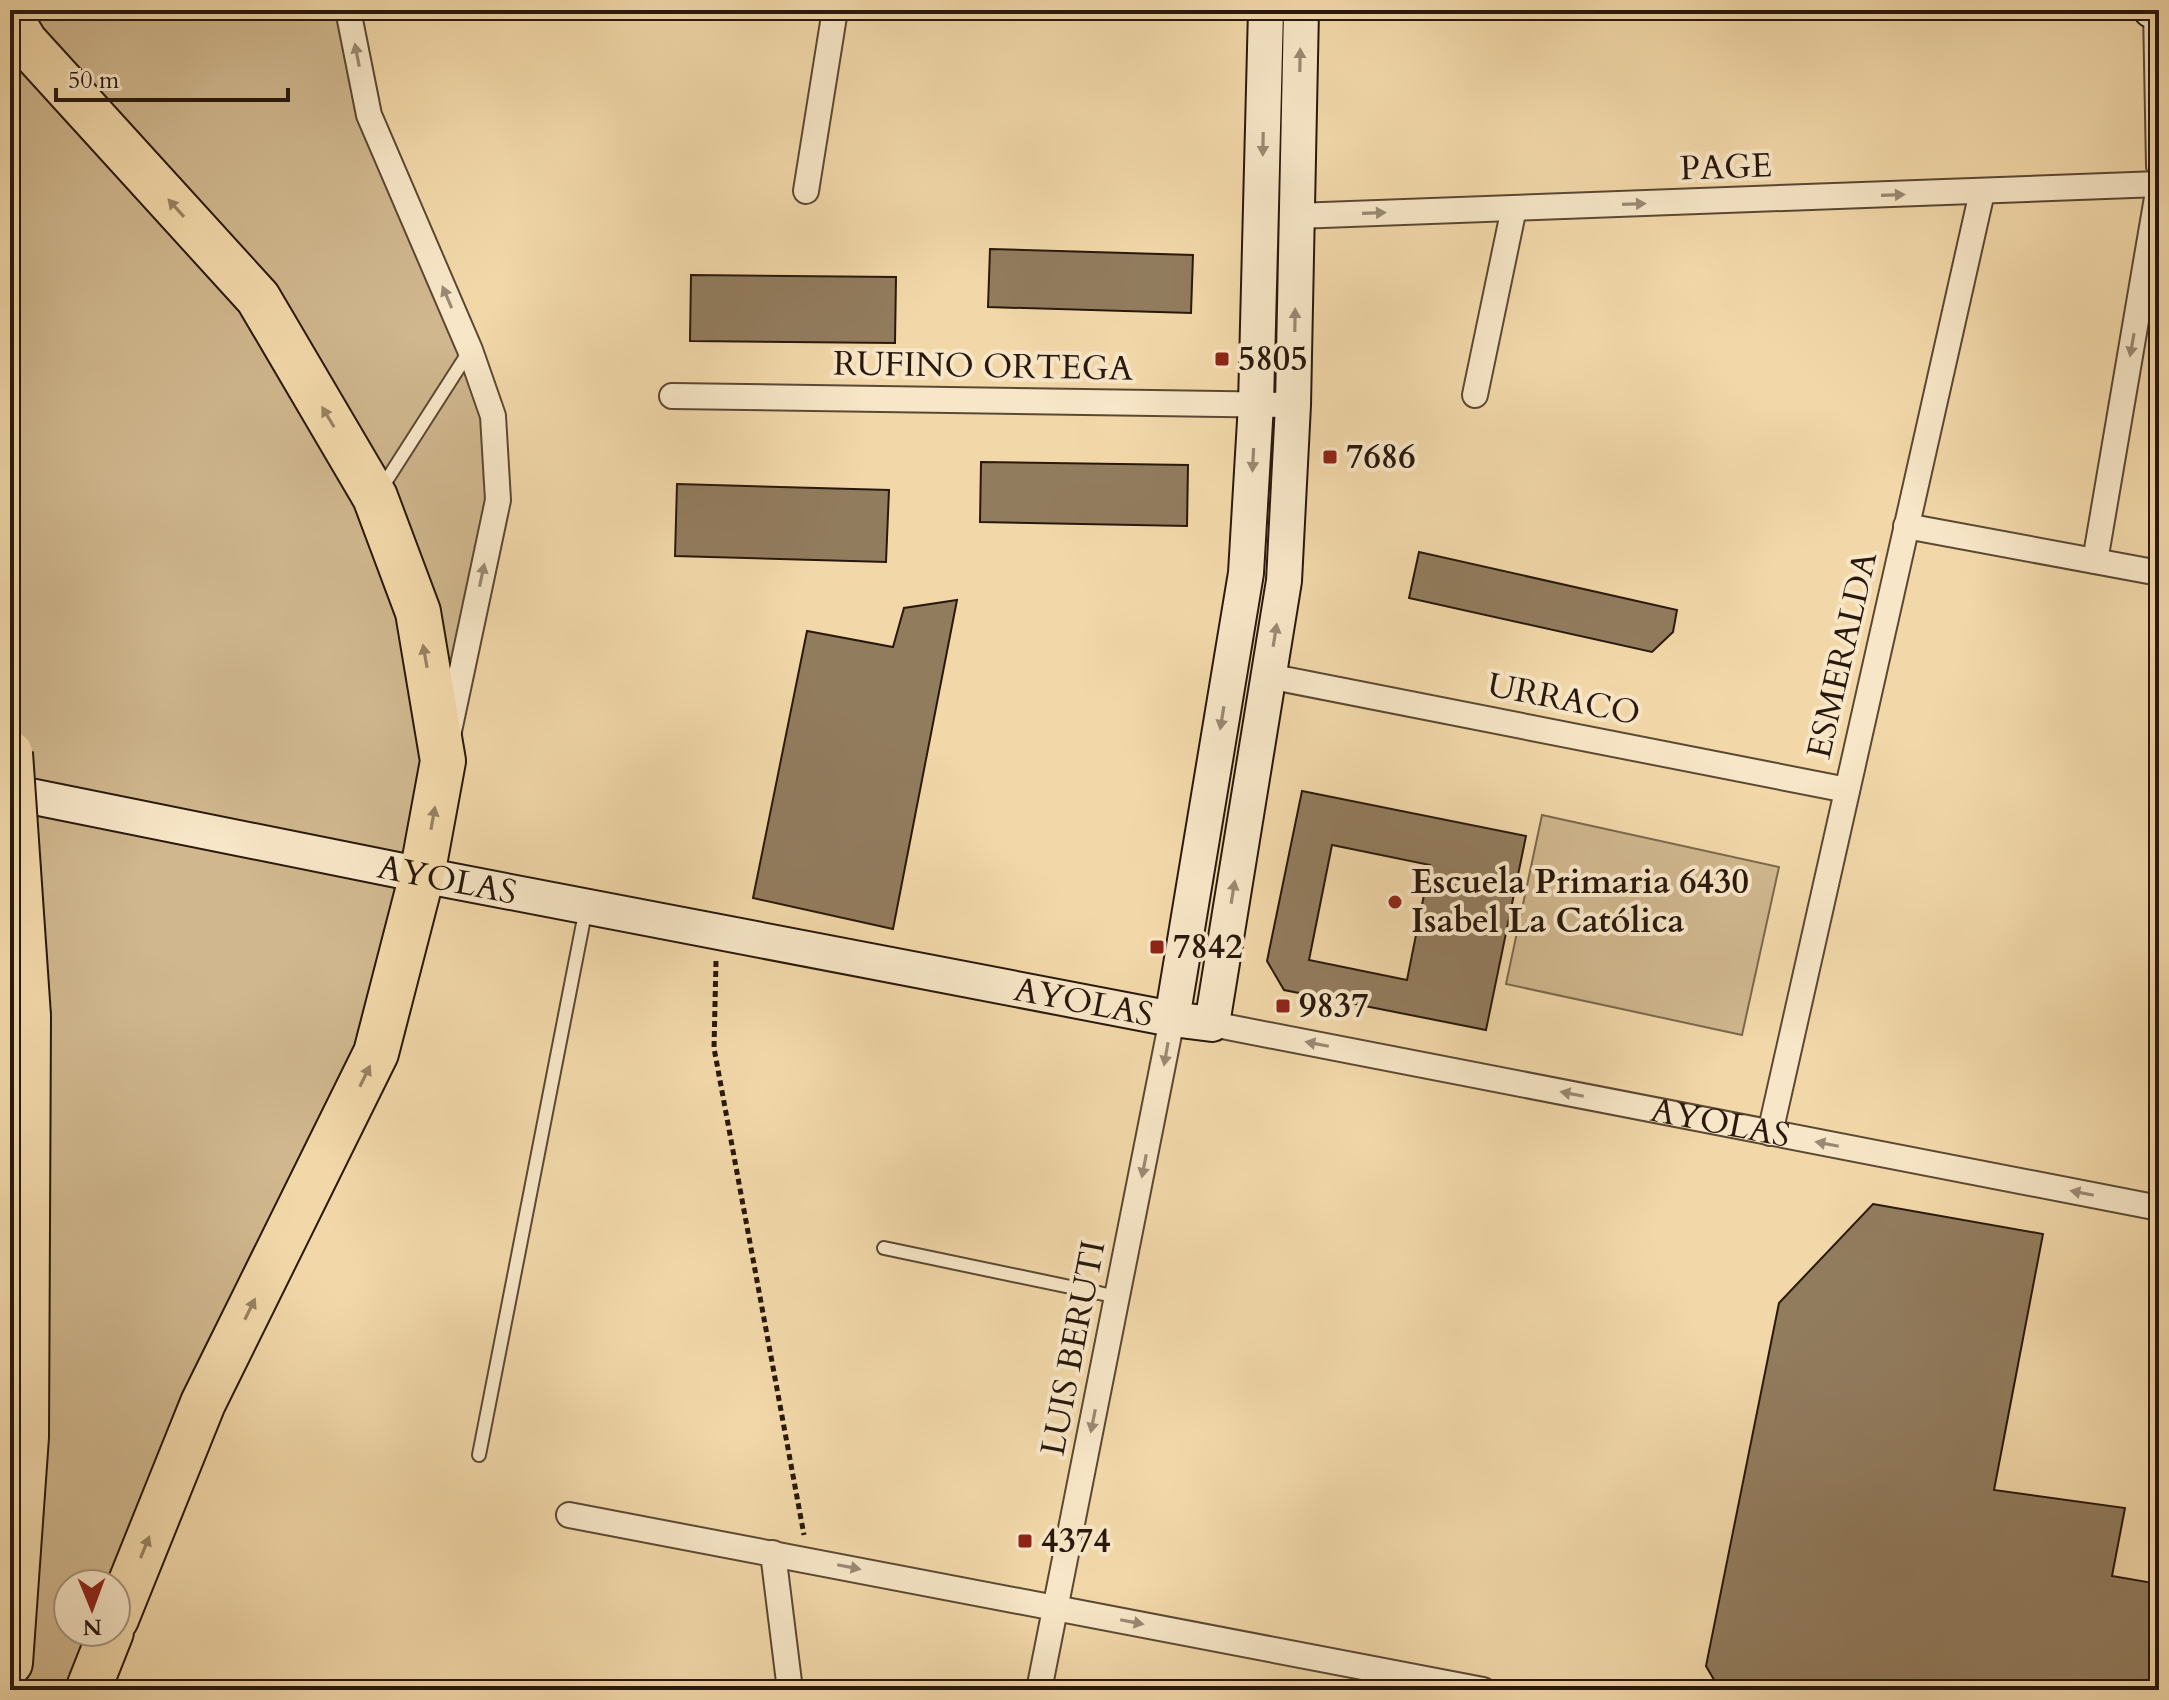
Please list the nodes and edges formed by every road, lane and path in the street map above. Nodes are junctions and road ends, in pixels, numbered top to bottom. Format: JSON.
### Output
{"nodes":[{"id":1,"x":348,"y":10,"type":"edge"},
{"id":2,"x":835,"y":10,"type":"edge"},
{"id":3,"x":1266,"y":10,"type":"edge"},
{"id":4,"x":1301,"y":10,"type":"edge"},
{"id":5,"x":2155,"y":10,"type":"edge"},
{"id":6,"x":10,"y":17,"type":"edge"},
{"id":7,"x":2159,"y":166,"type":"edge"},
{"id":8,"x":2159,"y":185,"type":"edge"},
{"id":9,"x":806,"y":191,"type":"dead end"},
{"id":10,"x":1982,"y":192,"type":"junction"},
{"id":11,"x":1514,"y":208,"type":"junction"},
{"id":12,"x":1296,"y":216,"type":"junction"},
{"id":13,"x":470,"y":350,"type":"junction"},
{"id":14,"x":1475,"y":395,"type":"dead end"},
{"id":15,"x":672,"y":396,"type":"dead end"},
{"id":16,"x":1256,"y":404,"type":"junction"},
{"id":17,"x":1293,"y":405,"type":"junction"},
{"id":18,"x":375,"y":497,"type":"junction"},
{"id":19,"x":1906,"y":526,"type":"junction"},
{"id":20,"x":2095,"y":561,"type":"junction"},
{"id":21,"x":2159,"y":573,"type":"edge"},
{"id":22,"x":1268,"y":676,"type":"junction"},
{"id":23,"x":10,"y":753,"type":"edge"},
{"id":24,"x":443,"y":761,"type":"junction"},
{"id":25,"x":1847,"y":790,"type":"junction"},
{"id":26,"x":10,"y":792,"type":"edge"},
{"id":27,"x":422,"y":875,"type":"junction"},
{"id":28,"x":587,"y":905,"type":"junction"},
{"id":29,"x":717,"y":930,"type":"junction"},
{"id":30,"x":1172,"y":1019,"type":"junction"},
{"id":31,"x":1212,"y":1024,"type":"junction"},
{"id":32,"x":1770,"y":1133,"type":"junction"},
{"id":33,"x":2159,"y":1208,"type":"edge"},
{"id":34,"x":884,"y":1248,"type":"dead end"},
{"id":35,"x":1118,"y":1297,"type":"junction"},
{"id":36,"x":479,"y":1455,"type":"dead end"},
{"id":37,"x":569,"y":1515,"type":"dead end"},
{"id":38,"x":773,"y":1553,"type":"junction"},
{"id":39,"x":809,"y":1559,"type":"junction"},
{"id":40,"x":132,"y":1579,"type":"edge"},
{"id":41,"x":1056,"y":1607,"type":"junction"},
{"id":42,"x":105,"y":1648,"type":"edge"},
{"id":43,"x":10,"y":1663,"type":"edge"},
{"id":44,"x":88,"y":1690,"type":"edge"},
{"id":45,"x":790,"y":1690,"type":"edge"},
{"id":46,"x":1039,"y":1690,"type":"edge"},
{"id":47,"x":1483,"y":1690,"type":"edge"}],
"edges":[{"from":13,"to":1,"type":"street","one_way":true},
{"from":2,"to":9,"type":"street"},
{"from":3,"to":16,"type":"street","one_way":true},
{"from":12,"to":4,"type":"street","one_way":true},
{"from":5,"to":7,"type":"street"},
{"from":18,"to":6,"type":"highway","one_way":true},
{"from":8,"to":10,"type":"street","name":"PAGE"},
{"from":8,"to":20,"type":"street","one_way":true},
{"from":11,"to":10,"type":"street","name":"PAGE","one_way":true},
{"from":10,"to":19,"type":"street","name":"ESMERALDA"},
{"from":12,"to":11,"type":"street","name":"PAGE","one_way":true},
{"from":11,"to":14,"type":"street"},
{"from":17,"to":12,"type":"street","one_way":true},
{"from":13,"to":18,"type":"lane"},
{"from":24,"to":13,"type":"street","one_way":true},
{"from":15,"to":16,"type":"street","name":"RUFINO ORTEGA"},
{"from":16,"to":17,"type":"street","name":"RUFINO ORTEGA"},
{"from":16,"to":30,"type":"street","one_way":true},
{"from":22,"to":17,"type":"street","one_way":true},
{"from":24,"to":18,"type":"highway","one_way":true},
{"from":19,"to":20,"type":"street"},
{"from":19,"to":25,"type":"street","name":"ESMERALDA"},
{"from":20,"to":21,"type":"street"},
{"from":22,"to":25,"type":"street","name":"URRACO"},
{"from":31,"to":22,"type":"street","one_way":true},
{"from":23,"to":43,"type":"highway","bridge":true},
{"from":27,"to":24,"type":"highway","one_way":true},
{"from":25,"to":32,"type":"street","name":"ESMERALDA"},
{"from":26,"to":27,"type":"street","name":"AYOLAS"},
{"from":27,"to":28,"type":"street","name":"AYOLAS"},
{"from":40,"to":27,"type":"highway","one_way":true},
{"from":28,"to":29,"type":"street","name":"AYOLAS"},
{"from":28,"to":36,"type":"lane"},
{"from":29,"to":30,"type":"street","name":"AYOLAS"},
{"from":29,"to":39,"type":"path"},
{"from":30,"to":31,"type":"street","name":"AYOLAS"},
{"from":30,"to":35,"type":"street","name":"LUIS BERUTI","one_way":true},
{"from":32,"to":31,"type":"street","name":"AYOLAS","one_way":true},
{"from":33,"to":32,"type":"street","name":"AYOLAS","one_way":true},
{"from":34,"to":35,"type":"lane"},
{"from":35,"to":41,"type":"street","name":"LUIS BERUTI","one_way":true},
{"from":37,"to":38,"type":"street"},
{"from":38,"to":39,"type":"street"},
{"from":38,"to":45,"type":"street"},
{"from":39,"to":41,"type":"street","one_way":true},
{"from":41,"to":46,"type":"street","name":"LUIS BERUTI"},
{"from":41,"to":47,"type":"street","one_way":true},
{"from":42,"to":44,"type":"highway"}]}
